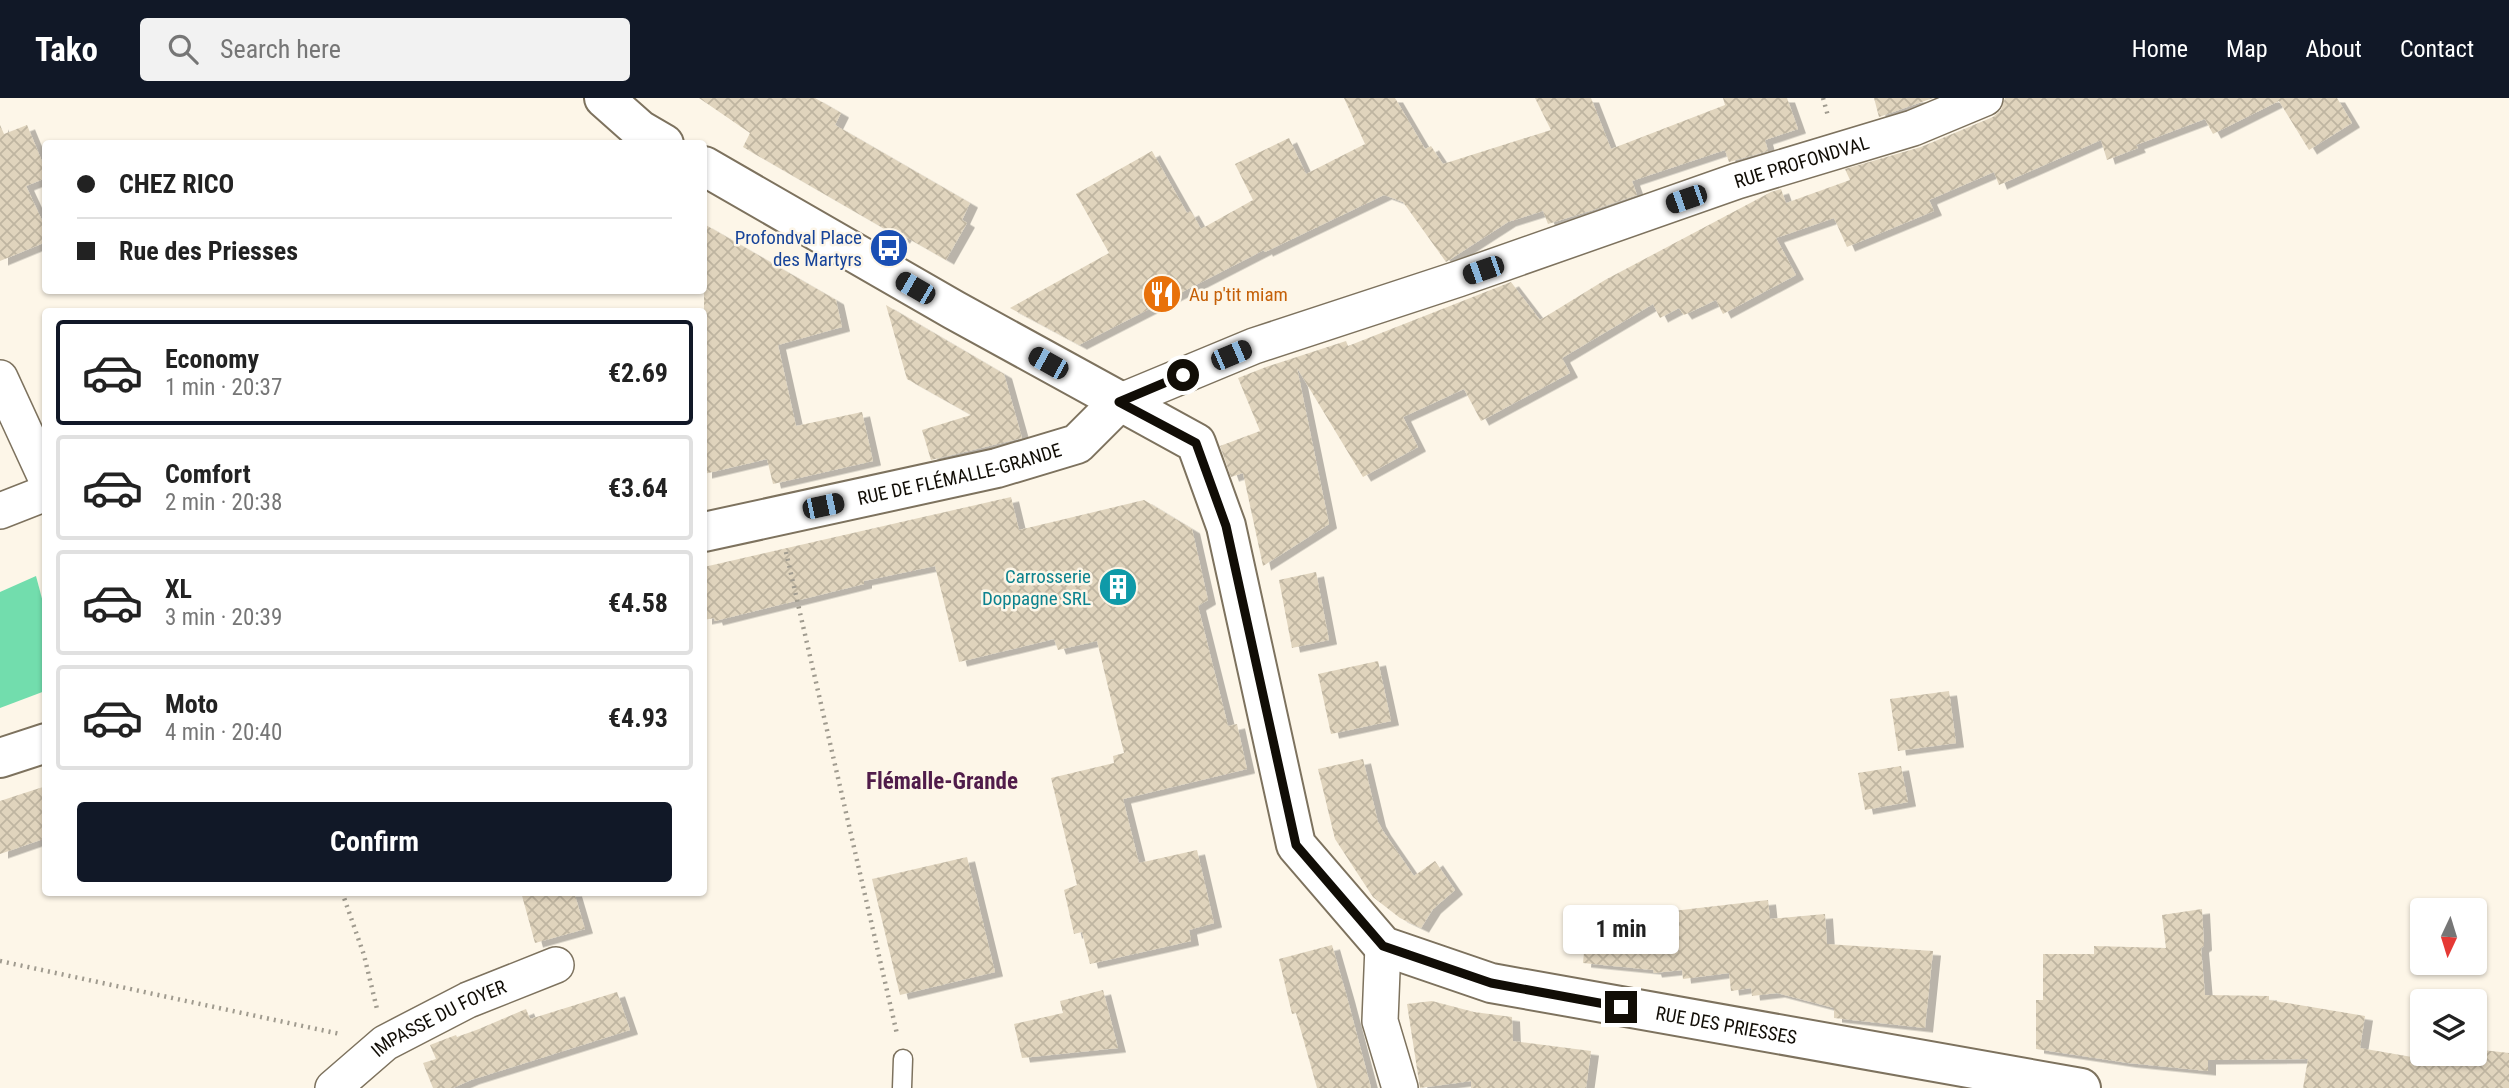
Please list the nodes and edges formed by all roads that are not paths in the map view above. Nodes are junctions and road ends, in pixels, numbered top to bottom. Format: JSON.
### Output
{"nodes":[{"id":1,"x":604,"y":98,"type":"edge"},
{"id":2,"x":1985,"y":98,"type":"edge"},
{"id":3,"x":657,"y":140,"type":"edge"},
{"id":4,"x":707,"y":168,"type":"edge"},
{"id":5,"x":0,"y":378,"type":"edge"},
{"id":6,"x":1119,"y":402,"type":"junction"},
{"id":7,"x":42,"y":469,"type":"edge"},
{"id":8,"x":42,"y":494,"type":"edge"},
{"id":9,"x":0,"y":511,"type":"edge"},
{"id":10,"x":707,"y":531,"type":"edge"},
{"id":11,"x":42,"y":744,"type":"edge"},
{"id":12,"x":0,"y":758,"type":"edge"},
{"id":13,"x":1383,"y":946,"type":"junction"},
{"id":14,"x":556,"y":965,"type":"dead end"},
{"id":15,"x":903,"y":1059,"type":"road end"},
{"id":16,"x":333,"y":1088,"type":"edge"},
{"id":17,"x":902,"y":1088,"type":"edge"},
{"id":18,"x":1400,"y":1088,"type":"edge"},
{"id":19,"x":2081,"y":1088,"type":"edge"}],
"edges":[{"from":1,"to":3,"type":"street"},
{"from":2,"to":6,"type":"street","name":"RUE PROFONDVAL"},
{"from":4,"to":6,"type":"street"},
{"from":5,"to":7,"type":"street"},
{"from":6,"to":10,"type":"street","name":"RUE DE FLÉMALLE-GRANDE"},
{"from":6,"to":13,"type":"street"},
{"from":8,"to":9,"type":"street"},
{"from":11,"to":12,"type":"street"},
{"from":13,"to":18,"type":"street"},
{"from":13,"to":19,"type":"street","name":"RUE DES PRIESSES"},
{"from":14,"to":16,"type":"street","name":"IMPASSE DU FOYER"},
{"from":15,"to":17,"type":"lane"}]}
